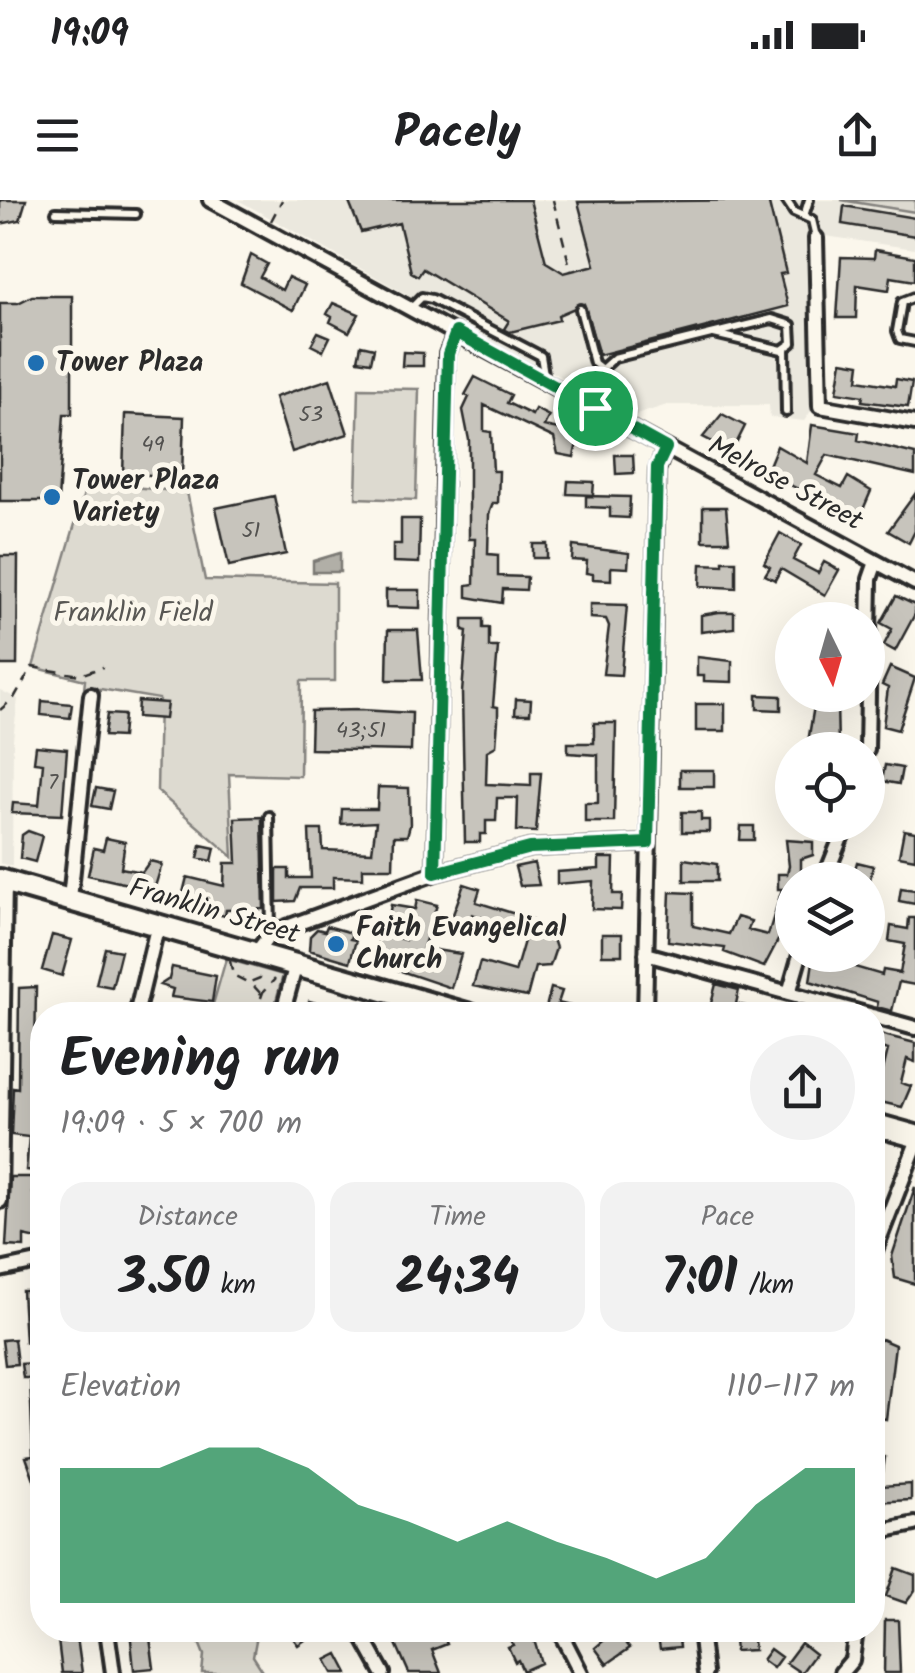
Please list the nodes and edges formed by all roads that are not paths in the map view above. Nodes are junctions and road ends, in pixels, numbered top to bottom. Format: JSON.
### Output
{"nodes":[{"id":1,"x":210,"y":200,"type":"edge"},
{"id":2,"x":786,"y":200,"type":"edge"},
{"id":3,"x":809,"y":200,"type":"edge"},
{"id":4,"x":56,"y":212,"type":"dead end"},
{"id":5,"x":136,"y":214,"type":"dead end"},
{"id":6,"x":804,"y":216,"type":"junction"},
{"id":7,"x":816,"y":238,"type":"joint"},
{"id":8,"x":915,"y":298,"type":"edge"},
{"id":9,"x":411,"y":308,"type":"junction"},
{"id":10,"x":580,"y":309,"type":"dead end"},
{"id":11,"x":456,"y":332,"type":"junction"},
{"id":12,"x":714,"y":334,"type":"junction"},
{"id":13,"x":915,"y":342,"type":"edge"},
{"id":14,"x":785,"y":348,"type":"junction"},
{"id":15,"x":603,"y":370,"type":"junction"},
{"id":16,"x":545,"y":381,"type":"junction"},
{"id":17,"x":595,"y":408,"type":"junction"},
{"id":18,"x":786,"y":412,"type":"dead end"},
{"id":19,"x":915,"y":423,"type":"edge"},
{"id":20,"x":666,"y":448,"type":"junction"},
{"id":21,"x":876,"y":562,"type":"junction"},
{"id":22,"x":915,"y":583,"type":"edge"},
{"id":23,"x":91,"y":695,"type":"dead end"},
{"id":24,"x":867,"y":732,"type":"edge"},
{"id":25,"x":269,"y":816,"type":"dead end"},
{"id":26,"x":648,"y":843,"type":"junction"},
{"id":27,"x":435,"y":873,"type":"junction"},
{"id":28,"x":2,"y":880,"type":"edge"},
{"id":29,"x":70,"y":899,"type":"junction"},
{"id":30,"x":158,"y":924,"type":"junction"},
{"id":31,"x":271,"y":932,"type":"junction"},
{"id":32,"x":256,"y":953,"type":"junction"},
{"id":33,"x":646,"y":954,"type":"junction"},
{"id":34,"x":288,"y":969,"type":"junction"},
{"id":35,"x":795,"y":972,"type":"edge"},
{"id":36,"x":789,"y":993,"type":"junction"},
{"id":37,"x":139,"y":1002,"type":"edge"},
{"id":38,"x":284,"y":1002,"type":"edge"},
{"id":39,"x":419,"y":1002,"type":"edge"},
{"id":40,"x":645,"y":1002,"type":"edge"},
{"id":41,"x":821,"y":1002,"type":"edge"},
{"id":42,"x":885,"y":1020,"type":"edge"},
{"id":43,"x":915,"y":1028,"type":"edge"},
{"id":44,"x":885,"y":1128,"type":"edge"},
{"id":45,"x":915,"y":1136,"type":"edge"},
{"id":46,"x":915,"y":1147,"type":"edge"},
{"id":47,"x":0,"y":1201,"type":"edge"},
{"id":48,"x":885,"y":1222,"type":"edge"},
{"id":49,"x":30,"y":1264,"type":"edge"},
{"id":50,"x":0,"y":1270,"type":"edge"},
{"id":51,"x":915,"y":1524,"type":"edge"},
{"id":52,"x":885,"y":1530,"type":"edge"},
{"id":53,"x":108,"y":1642,"type":"edge"},
{"id":54,"x":366,"y":1642,"type":"edge"},
{"id":55,"x":565,"y":1642,"type":"edge"},
{"id":56,"x":701,"y":1642,"type":"edge"},
{"id":57,"x":855,"y":1642,"type":"edge"},
{"id":58,"x":854,"y":1667,"type":"edge"},
{"id":59,"x":112,"y":1673,"type":"edge"},
{"id":60,"x":383,"y":1673,"type":"edge"},
{"id":61,"x":581,"y":1673,"type":"edge"},
{"id":62,"x":705,"y":1673,"type":"edge"},
{"id":63,"x":842,"y":1673,"type":"edge"}],
"edges":[{"from":1,"to":9,"type":"street","name":"Melrose Street"},
{"from":2,"to":6,"type":"lane"},
{"from":3,"to":6,"type":"lane"},
{"from":4,"to":5,"type":"lane"},
{"from":6,"to":7,"type":"lane"},
{"from":7,"to":19,"type":"street"},
{"from":8,"to":13,"type":"lane"},
{"from":9,"to":11,"type":"street","name":"Melrose Street"},
{"from":9,"to":16,"type":"lane"},
{"from":10,"to":15,"type":"lane"},
{"from":11,"to":16,"type":"street","name":"Melrose Street"},
{"from":11,"to":27,"type":"street"},
{"from":12,"to":14,"type":"lane"},
{"from":12,"to":14,"type":"lane"},
{"from":12,"to":15,"type":"lane"},
{"from":14,"to":18,"type":"lane"},
{"from":15,"to":17,"type":"lane"},
{"from":16,"to":17,"type":"street","name":"Melrose Street"},
{"from":17,"to":20,"type":"street","name":"Melrose Street"},
{"from":20,"to":21,"type":"street","name":"Melrose Street"},
{"from":20,"to":26,"type":"street"},
{"from":21,"to":22,"type":"street","name":"Melrose Street"},
{"from":21,"to":24,"type":"street"},
{"from":23,"to":29,"type":"street"},
{"from":25,"to":31,"type":"lane"},
{"from":26,"to":27,"type":"street"},
{"from":26,"to":33,"type":"street"},
{"from":27,"to":31,"type":"street"},
{"from":28,"to":29,"type":"main road","name":"Franklin Street"},
{"from":28,"to":47,"type":"street"},
{"from":29,"to":30,"type":"main road","name":"Franklin Street"},
{"from":30,"to":32,"type":"main road","name":"Franklin Street"},
{"from":30,"to":37,"type":"street"},
{"from":31,"to":32,"type":"street"},
{"from":32,"to":34,"type":"main road","name":"Franklin Street"},
{"from":33,"to":36,"type":"street"},
{"from":33,"to":40,"type":"street"},
{"from":34,"to":38,"type":"street"},
{"from":34,"to":39,"type":"main road","name":"Franklin Street"},
{"from":35,"to":36,"type":"street"},
{"from":36,"to":41,"type":"street"},
{"from":42,"to":43,"type":"street"},
{"from":44,"to":45,"type":"main road"},
{"from":46,"to":48,"type":"street"},
{"from":49,"to":50,"type":"street"},
{"from":51,"to":52,"type":"street"},
{"from":53,"to":59,"type":"street"},
{"from":54,"to":60,"type":"street"},
{"from":55,"to":61,"type":"street"},
{"from":56,"to":62,"type":"street"},
{"from":57,"to":58,"type":"street"},
{"from":58,"to":63,"type":"street"}]}
